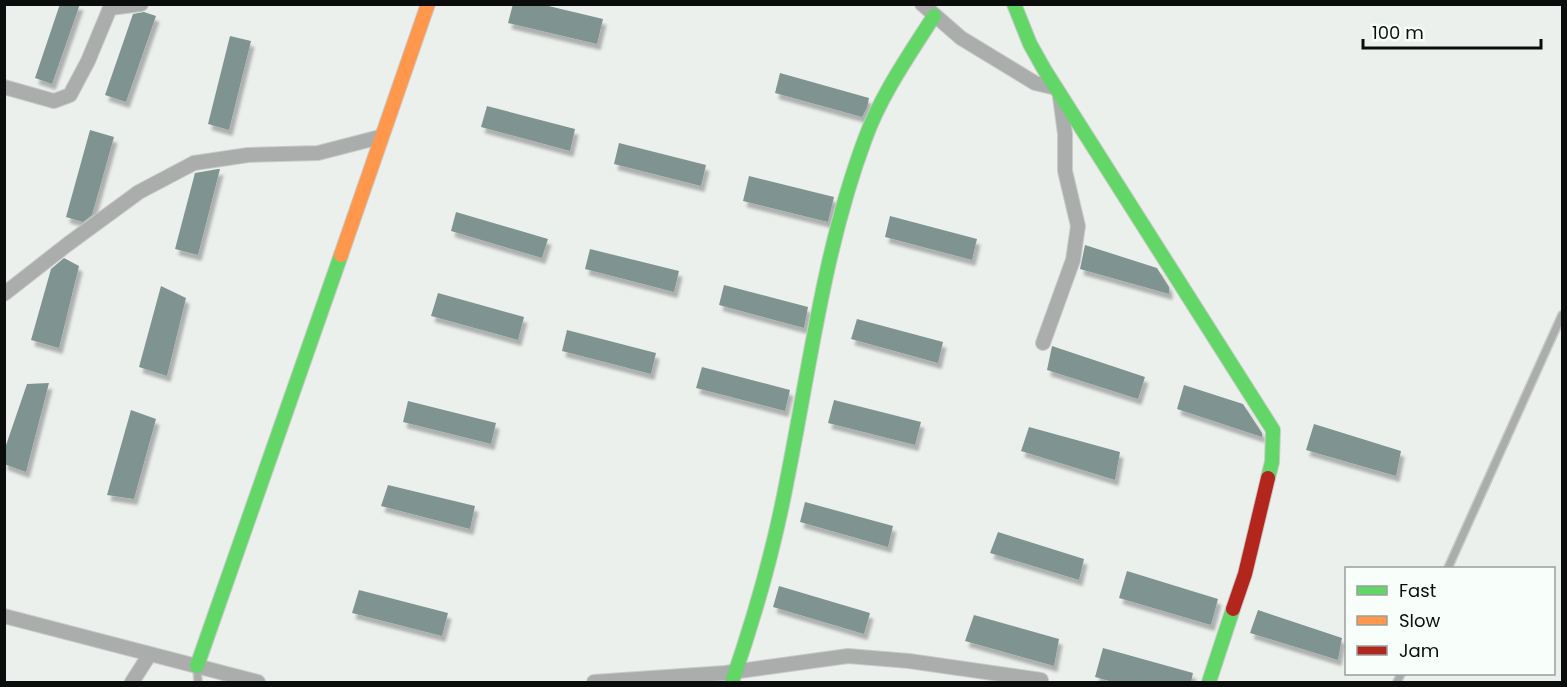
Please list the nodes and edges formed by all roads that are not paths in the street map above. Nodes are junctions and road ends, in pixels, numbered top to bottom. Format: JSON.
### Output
{"nodes":[{"id":1,"x":141,"y":4,"type":"edge"},
{"id":2,"x":428,"y":4,"type":"edge"},
{"id":3,"x":922,"y":4,"type":"edge"},
{"id":4,"x":1014,"y":4,"type":"edge"},
{"id":5,"x":934,"y":16,"type":"junction"},
{"id":6,"x":4,"y":87,"type":"edge"},
{"id":7,"x":1058,"y":92,"type":"junction"},
{"id":8,"x":380,"y":137,"type":"junction"},
{"id":9,"x":4,"y":294,"type":"edge"},
{"id":10,"x":1563,"y":315,"type":"edge"},
{"id":11,"x":1043,"y":343,"type":"dead end"},
{"id":12,"x":1448,"y":567,"type":"edge"},
{"id":13,"x":4,"y":616,"type":"edge"},
{"id":14,"x":150,"y":654,"type":"junction"},
{"id":15,"x":197,"y":666,"type":"junction"},
{"id":16,"x":734,"y":677,"type":"edge"},
{"id":17,"x":1041,"y":680,"type":"dead end"},
{"id":18,"x":132,"y":682,"type":"edge"},
{"id":19,"x":198,"y":682,"type":"edge"},
{"id":20,"x":258,"y":682,"type":"edge"},
{"id":21,"x":594,"y":682,"type":"edge"},
{"id":22,"x":1209,"y":682,"type":"edge"}],
"edges":[{"from":1,"to":6,"type":"street"},
{"from":2,"to":8,"type":"street"},
{"from":3,"to":5,"type":"street"},
{"from":4,"to":7,"type":"street"},
{"from":5,"to":7,"type":"street"},
{"from":5,"to":16,"type":"street"},
{"from":7,"to":11,"type":"street"},
{"from":7,"to":22,"type":"street"},
{"from":8,"to":9,"type":"street"},
{"from":8,"to":15,"type":"street"},
{"from":10,"to":12,"type":"lane"},
{"from":13,"to":14,"type":"street"},
{"from":14,"to":15,"type":"street"},
{"from":14,"to":18,"type":"street"},
{"from":15,"to":19,"type":"lane"},
{"from":15,"to":20,"type":"street"},
{"from":16,"to":17,"type":"street"},
{"from":16,"to":21,"type":"street"}]}
